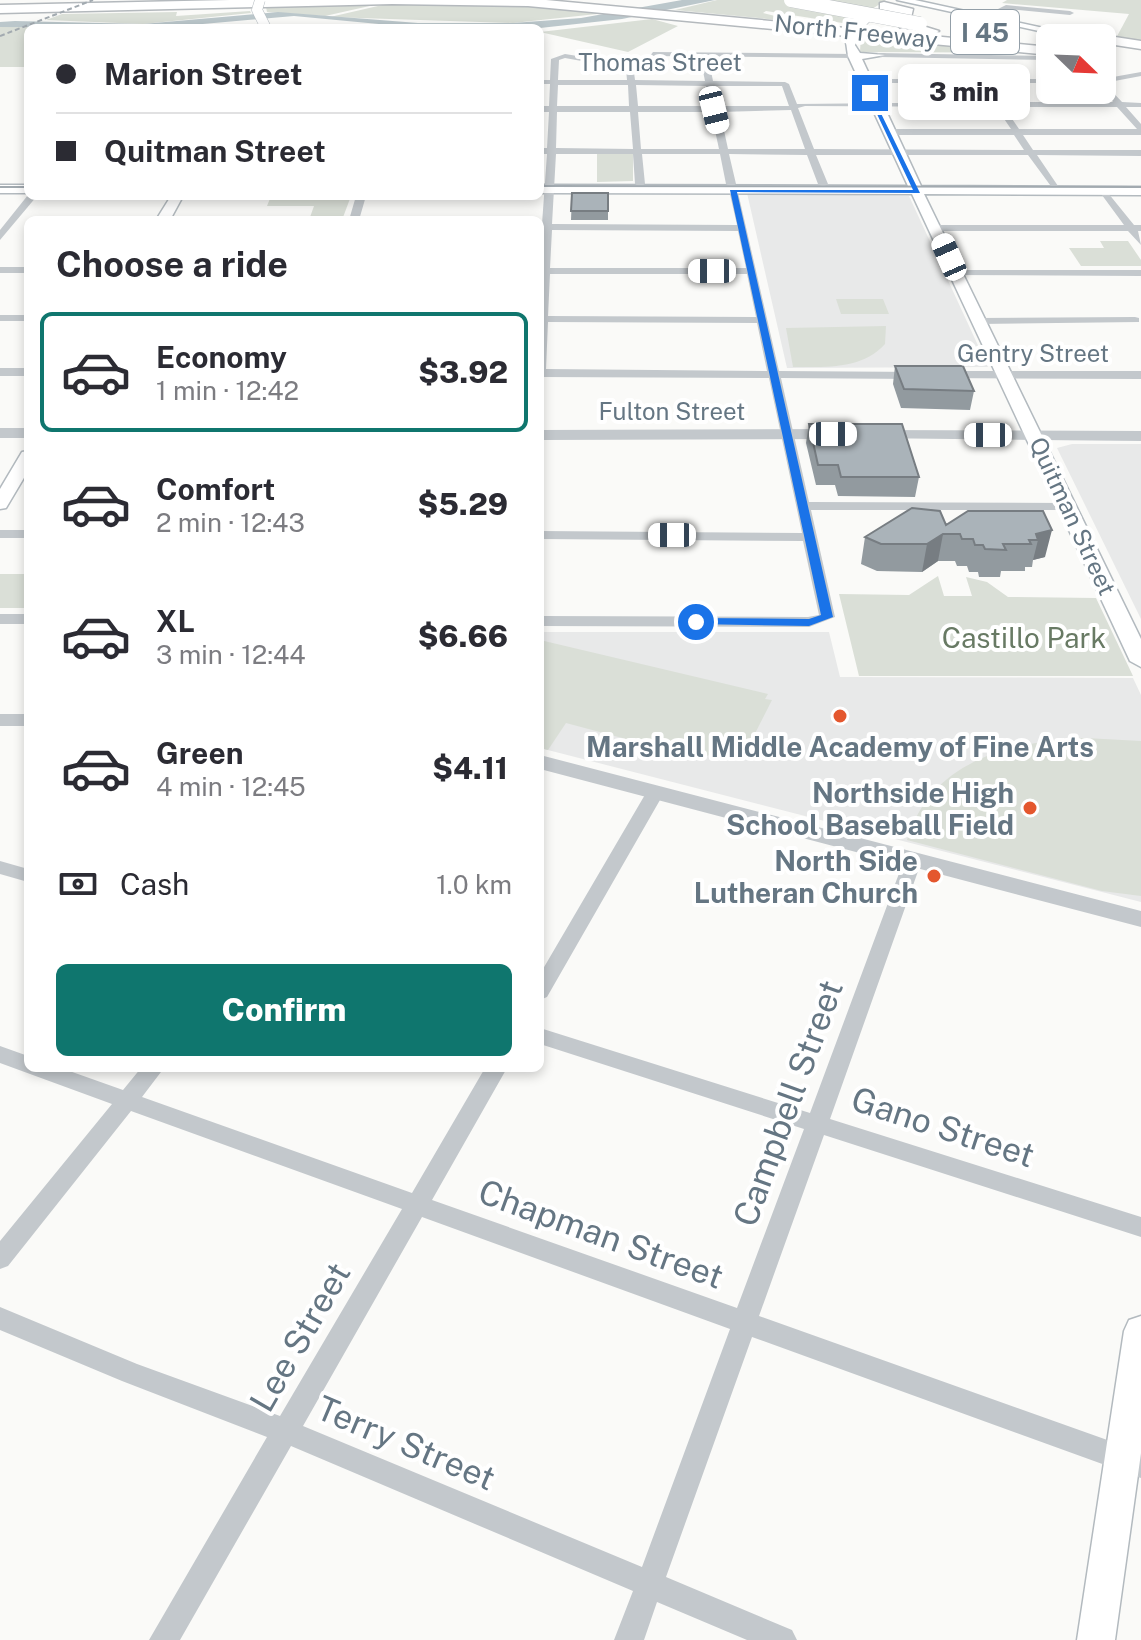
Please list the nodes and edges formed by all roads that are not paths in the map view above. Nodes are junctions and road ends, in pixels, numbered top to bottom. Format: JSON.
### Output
{"nodes":[{"id":1,"x":71,"y":0,"type":"edge"},
{"id":2,"x":422,"y":0,"type":"edge"},
{"id":3,"x":791,"y":0,"type":"edge"},
{"id":4,"x":814,"y":0,"type":"edge"},
{"id":5,"x":900,"y":0,"type":"edge"},
{"id":6,"x":1079,"y":0,"type":"edge"},
{"id":7,"x":0,"y":1,"type":"edge"},
{"id":8,"x":203,"y":2,"type":"edge"},
{"id":9,"x":259,"y":3,"type":"edge"},
{"id":10,"x":881,"y":3,"type":"edge"},
{"id":11,"x":832,"y":6,"type":"edge"},
{"id":12,"x":0,"y":11,"type":"edge"},
{"id":13,"x":1070,"y":13,"type":"junction"},
{"id":14,"x":708,"y":18,"type":"junction"},
{"id":15,"x":984,"y":18,"type":"junction"},
{"id":16,"x":796,"y":19,"type":"dead end"},
{"id":17,"x":925,"y":19,"type":"junction"},
{"id":18,"x":265,"y":24,"type":"edge"},
{"id":19,"x":1064,"y":24,"type":"edge"},
{"id":20,"x":900,"y":30,"type":"junction"},
{"id":21,"x":978,"y":38,"type":"junction"},
{"id":22,"x":1036,"y":41,"type":"edge"},
{"id":23,"x":1116,"y":41,"type":"edge"},
{"id":24,"x":1036,"y":44,"type":"edge"},
{"id":25,"x":1036,"y":45,"type":"edge"},
{"id":26,"x":1141,"y":45,"type":"edge"},
{"id":27,"x":1036,"y":46,"type":"edge"},
{"id":28,"x":1036,"y":48,"type":"edge"},
{"id":29,"x":1036,"y":49,"type":"edge"},
{"id":30,"x":1116,"y":53,"type":"edge"},
{"id":31,"x":653,"y":54,"type":"dead end"},
{"id":32,"x":880,"y":55,"type":"junction"},
{"id":33,"x":853,"y":56,"type":"junction"},
{"id":34,"x":1141,"y":56,"type":"edge"},
{"id":35,"x":705,"y":57,"type":"junction"},
{"id":36,"x":968,"y":58,"type":"junction"},
{"id":37,"x":1141,"y":74,"type":"edge"},
{"id":38,"x":1118,"y":79,"type":"edge"},
{"id":39,"x":864,"y":81,"type":"junction"},
{"id":40,"x":982,"y":81,"type":"junction"},
{"id":41,"x":1036,"y":81,"type":"edge"},
{"id":42,"x":544,"y":82,"type":"edge"},
{"id":43,"x":554,"y":82,"type":"junction"},
{"id":44,"x":632,"y":82,"type":"junction"},
{"id":45,"x":709,"y":82,"type":"junction"},
{"id":46,"x":1116,"y":100,"type":"edge"},
{"id":47,"x":876,"y":104,"type":"junction"},
{"id":48,"x":999,"y":105,"type":"junction"},
{"id":49,"x":1120,"y":105,"type":"junction"},
{"id":50,"x":1141,"y":105,"type":"edge"},
{"id":51,"x":796,"y":106,"type":"junction"},
{"id":52,"x":544,"y":109,"type":"edge"},
{"id":53,"x":552,"y":109,"type":"junction"},
{"id":54,"x":634,"y":110,"type":"junction"},
{"id":55,"x":714,"y":110,"type":"junction"},
{"id":56,"x":1141,"y":130,"type":"edge"},
{"id":57,"x":888,"y":132,"type":"junction"},
{"id":58,"x":1018,"y":132,"type":"junction"},
{"id":59,"x":545,"y":151,"type":"edge"},
{"id":60,"x":724,"y":151,"type":"junction"},
{"id":61,"x":810,"y":151,"type":"junction"},
{"id":62,"x":638,"y":152,"type":"junction"},
{"id":63,"x":898,"y":152,"type":"junction"},
{"id":64,"x":1030,"y":152,"type":"junction"},
{"id":65,"x":1141,"y":153,"type":"edge"},
{"id":66,"x":640,"y":184,"type":"junction"},
{"id":67,"x":823,"y":184,"type":"junction"},
{"id":68,"x":0,"y":186,"type":"edge"},
{"id":69,"x":1053,"y":186,"type":"junction"},
{"id":70,"x":24,"y":187,"type":"edge"},
{"id":71,"x":545,"y":187,"type":"edge"},
{"id":72,"x":732,"y":187,"type":"junction"},
{"id":73,"x":915,"y":188,"type":"junction"},
{"id":74,"x":1141,"y":189,"type":"edge"},
{"id":75,"x":1104,"y":191,"type":"junction"},
{"id":76,"x":28,"y":200,"type":"edge"},
{"id":77,"x":4,"y":226,"type":"edge"},
{"id":78,"x":544,"y":227,"type":"edge"},
{"id":79,"x":741,"y":228,"type":"junction"},
{"id":80,"x":936,"y":228,"type":"junction"},
{"id":81,"x":1136,"y":228,"type":"edge"},
{"id":82,"x":0,"y":237,"type":"edge"},
{"id":83,"x":1141,"y":242,"type":"edge"},
{"id":84,"x":0,"y":270,"type":"edge"},
{"id":85,"x":24,"y":270,"type":"edge"},
{"id":86,"x":544,"y":271,"type":"edge"},
{"id":87,"x":750,"y":271,"type":"junction"},
{"id":88,"x":956,"y":273,"type":"junction"},
{"id":89,"x":1141,"y":273,"type":"edge"},
{"id":90,"x":0,"y":318,"type":"edge"},
{"id":91,"x":24,"y":318,"type":"edge"},
{"id":92,"x":544,"y":319,"type":"edge"},
{"id":93,"x":762,"y":320,"type":"junction"},
{"id":94,"x":1135,"y":320,"type":"dead end"},
{"id":95,"x":979,"y":321,"type":"junction"},
{"id":96,"x":0,"y":372,"type":"edge"},
{"id":97,"x":24,"y":372,"type":"edge"},
{"id":98,"x":544,"y":373,"type":"edge"},
{"id":99,"x":773,"y":374,"type":"junction"},
{"id":100,"x":1006,"y":375,"type":"junction"},
{"id":101,"x":1141,"y":375,"type":"edge"},
{"id":102,"x":0,"y":433,"type":"edge"},
{"id":103,"x":24,"y":433,"type":"edge"},
{"id":104,"x":785,"y":434,"type":"junction"},
{"id":105,"x":544,"y":435,"type":"edge"},
{"id":106,"x":1035,"y":435,"type":"junction"},
{"id":107,"x":1141,"y":436,"type":"edge"},
{"id":108,"x":24,"y":463,"type":"edge"},
{"id":109,"x":0,"y":504,"type":"edge"},
{"id":110,"x":802,"y":506,"type":"junction"},
{"id":111,"x":1067,"y":507,"type":"junction"},
{"id":112,"x":0,"y":534,"type":"edge"},
{"id":113,"x":24,"y":534,"type":"edge"},
{"id":114,"x":544,"y":535,"type":"edge"},
{"id":115,"x":808,"y":537,"type":"junction"},
{"id":116,"x":0,"y":619,"type":"edge"},
{"id":117,"x":24,"y":619,"type":"edge"},
{"id":118,"x":544,"y":621,"type":"edge"},
{"id":119,"x":1141,"y":661,"type":"edge"},
{"id":120,"x":0,"y":720,"type":"edge"},
{"id":121,"x":24,"y":720,"type":"edge"},
{"id":122,"x":544,"y":763,"type":"edge"},
{"id":123,"x":655,"y":793,"type":"junction"},
{"id":124,"x":913,"y":860,"type":"junction"},
{"id":125,"x":0,"y":867,"type":"edge"},
{"id":126,"x":24,"y":875,"type":"edge"},
{"id":127,"x":1141,"y":919,"type":"edge"},
{"id":128,"x":544,"y":985,"type":"edge"},
{"id":129,"x":544,"y":1037,"type":"edge"},
{"id":130,"x":0,"y":1054,"type":"edge"},
{"id":131,"x":24,"y":1063,"type":"edge"},
{"id":132,"x":48,"y":1072,"type":"edge"},
{"id":133,"x":150,"y":1072,"type":"edge"},
{"id":134,"x":494,"y":1072,"type":"edge"},
{"id":135,"x":128,"y":1100,"type":"junction"},
{"id":136,"x":816,"y":1122,"type":"junction"},
{"id":137,"x":417,"y":1203,"type":"junction"},
{"id":138,"x":1141,"y":1227,"type":"edge"},
{"id":139,"x":0,"y":1259,"type":"edge"},
{"id":140,"x":0,"y":1318,"type":"edge"},
{"id":141,"x":745,"y":1322,"type":"junction"},
{"id":142,"x":1141,"y":1331,"type":"edge"},
{"id":143,"x":285,"y":1431,"type":"junction"},
{"id":144,"x":1131,"y":1462,"type":"edge"},
{"id":145,"x":649,"y":1584,"type":"junction"},
{"id":146,"x":164,"y":1640,"type":"edge"},
{"id":147,"x":629,"y":1640,"type":"edge"},
{"id":148,"x":782,"y":1640,"type":"edge"},
{"id":149,"x":1096,"y":1640,"type":"edge"}],
"edges":[{"from":1,"to":7,"type":"highway"},
{"from":2,"to":8,"type":"highway"},
{"from":2,"to":14,"type":"highway"},
{"from":3,"to":17,"type":"highway","bridge":true},
{"from":4,"to":17,"type":"highway","name":"North Freeway","number":"I 45","bridge":true},
{"from":5,"to":10,"type":"main road","name":"Quitman Street"},
{"from":5,"to":15,"type":"main road"},
{"from":6,"to":13,"type":"street"},
{"from":8,"to":12,"type":"highway"},
{"from":9,"to":18,"type":"main road","bridge":true},
{"from":10,"to":17,"type":"highway"},
{"from":10,"to":21,"type":"highway"},
{"from":10,"to":33,"type":"main road","name":"Quitman Street","bridge":true},
{"from":11,"to":20,"type":"highway"},
{"from":12,"to":14,"type":"highway"},
{"from":13,"to":15,"type":"street"},
{"from":13,"to":19,"type":"street"},
{"from":14,"to":27,"type":"highway","name":"North Freeway","number":"I 45"},
{"from":15,"to":22,"type":"main road"},
{"from":16,"to":20,"type":"highway"},
{"from":17,"to":24,"type":"highway"},
{"from":20,"to":21,"type":"highway"},
{"from":21,"to":25,"type":"highway"},
{"from":23,"to":26,"type":"highway"},
{"from":28,"to":32,"type":"highway"},
{"from":29,"to":36,"type":"street"},
{"from":30,"to":34,"type":"highway"},
{"from":31,"to":35,"type":"street"},
{"from":32,"to":33,"type":"main road"},
{"from":32,"to":36,"type":"street"},
{"from":33,"to":35,"type":"street"},
{"from":33,"to":39,"type":"main road","name":"Quitman Street"},
{"from":35,"to":45,"type":"street"},
{"from":36,"to":40,"type":"street"},
{"from":37,"to":38,"type":"street"},
{"from":39,"to":40,"type":"street"},
{"from":39,"to":47,"type":"main road","name":"Quitman Street"},
{"from":40,"to":41,"type":"street"},
{"from":40,"to":48,"type":"street"},
{"from":42,"to":43,"type":"street","name":"Thomas Street"},
{"from":43,"to":44,"type":"street","name":"Thomas Street"},
{"from":43,"to":44,"type":"street"},
{"from":43,"to":53,"type":"street"},
{"from":44,"to":45,"type":"street","name":"Thomas Street"},
{"from":44,"to":54,"type":"street"},
{"from":45,"to":51,"type":"street","name":"Thomas Street"},
{"from":45,"to":55,"type":"street"},
{"from":46,"to":49,"type":"street"},
{"from":47,"to":48,"type":"street"},
{"from":47,"to":51,"type":"street"},
{"from":47,"to":57,"type":"main road","name":"Quitman Street"},
{"from":48,"to":49,"type":"street"},
{"from":48,"to":58,"type":"street"},
{"from":49,"to":50,"type":"street"},
{"from":49,"to":56,"type":"street"},
{"from":51,"to":55,"type":"street"},
{"from":51,"to":61,"type":"street"},
{"from":52,"to":53,"type":"street"},
{"from":53,"to":54,"type":"street"},
{"from":53,"to":59,"type":"street"},
{"from":54,"to":55,"type":"street"},
{"from":54,"to":62,"type":"street"},
{"from":55,"to":60,"type":"street"},
{"from":56,"to":58,"type":"street"},
{"from":57,"to":58,"type":"street"},
{"from":57,"to":63,"type":"main road","name":"Quitman Street"},
{"from":58,"to":64,"type":"street"},
{"from":59,"to":62,"type":"street"},
{"from":59,"to":71,"type":"street"},
{"from":60,"to":61,"type":"street"},
{"from":60,"to":62,"type":"street"},
{"from":60,"to":72,"type":"street"},
{"from":61,"to":63,"type":"street"},
{"from":61,"to":67,"type":"street"},
{"from":62,"to":66,"type":"street"},
{"from":63,"to":64,"type":"street"},
{"from":63,"to":73,"type":"main road","name":"Quitman Street"},
{"from":64,"to":65,"type":"street"},
{"from":64,"to":69,"type":"street"},
{"from":66,"to":71,"type":"main road"},
{"from":66,"to":72,"type":"main road"},
{"from":67,"to":72,"type":"main road"},
{"from":67,"to":73,"type":"main road"},
{"from":68,"to":70,"type":"main road"},
{"from":69,"to":73,"type":"main road"},
{"from":69,"to":74,"type":"main road"},
{"from":71,"to":72,"type":"main road"},
{"from":71,"to":78,"type":"street"},
{"from":72,"to":73,"type":"main road"},
{"from":72,"to":79,"type":"street"},
{"from":73,"to":75,"type":"main road"},
{"from":73,"to":80,"type":"main road","name":"Quitman Street"},
{"from":74,"to":75,"type":"main road"},
{"from":75,"to":81,"type":"street"},
{"from":76,"to":77,"type":"street"},
{"from":77,"to":82,"type":"street"},
{"from":78,"to":79,"type":"street"},
{"from":79,"to":87,"type":"street"},
{"from":80,"to":81,"type":"street"},
{"from":80,"to":88,"type":"main road","name":"Quitman Street"},
{"from":81,"to":83,"type":"street"},
{"from":84,"to":85,"type":"street"},
{"from":86,"to":87,"type":"street"},
{"from":87,"to":93,"type":"street"},
{"from":88,"to":89,"type":"street"},
{"from":88,"to":95,"type":"main road","name":"Quitman Street"},
{"from":90,"to":91,"type":"street"},
{"from":92,"to":93,"type":"street"},
{"from":93,"to":99,"type":"street"},
{"from":94,"to":95,"type":"street"},
{"from":95,"to":100,"type":"main road","name":"Quitman Street"},
{"from":96,"to":97,"type":"street"},
{"from":98,"to":99,"type":"street","name":"Gentry Street"},
{"from":99,"to":100,"type":"street","name":"Gentry Street"},
{"from":99,"to":104,"type":"street"},
{"from":100,"to":101,"type":"street","name":"Gentry Street"},
{"from":100,"to":106,"type":"main road","name":"Quitman Street"},
{"from":102,"to":103,"type":"street"},
{"from":104,"to":105,"type":"street","name":"Fulton Street"},
{"from":104,"to":106,"type":"street","name":"Fulton Street"},
{"from":104,"to":110,"type":"street"},
{"from":106,"to":107,"type":"street","name":"Fulton Street"},
{"from":106,"to":111,"type":"main road","name":"Quitman Street"},
{"from":108,"to":109,"type":"main road"},
{"from":110,"to":111,"type":"street"},
{"from":110,"to":115,"type":"street"},
{"from":111,"to":119,"type":"main road","name":"Quitman Street"},
{"from":112,"to":113,"type":"street"},
{"from":114,"to":115,"type":"street"},
{"from":115,"to":118,"type":"street"},
{"from":116,"to":117,"type":"street"},
{"from":120,"to":121,"type":"street"},
{"from":122,"to":123,"type":"street"},
{"from":123,"to":124,"type":"street"},
{"from":123,"to":128,"type":"street"},
{"from":124,"to":127,"type":"street"},
{"from":124,"to":136,"type":"street","name":"Campbell Street"},
{"from":125,"to":126,"type":"street"},
{"from":129,"to":136,"type":"street","name":"Gano Street"},
{"from":130,"to":131,"type":"street"},
{"from":132,"to":135,"type":"street","name":"Chapman Street"},
{"from":133,"to":135,"type":"street"},
{"from":134,"to":137,"type":"street","name":"Lee Street"},
{"from":135,"to":137,"type":"street","name":"Chapman Street"},
{"from":135,"to":139,"type":"street"},
{"from":136,"to":138,"type":"street","name":"Gano Street"},
{"from":136,"to":141,"type":"street","name":"Campbell Street"},
{"from":137,"to":141,"type":"street","name":"Chapman Street"},
{"from":137,"to":143,"type":"street","name":"Lee Street"},
{"from":140,"to":143,"type":"street","name":"Terry Street"},
{"from":141,"to":144,"type":"street","name":"Chapman Street"},
{"from":141,"to":145,"type":"street","name":"Campbell Street"},
{"from":142,"to":144,"type":"main road"},
{"from":143,"to":145,"type":"street","name":"Terry Street"},
{"from":143,"to":146,"type":"street","name":"Lee Street"},
{"from":144,"to":149,"type":"main road"},
{"from":145,"to":147,"type":"street","name":"Campbell Street"},
{"from":145,"to":148,"type":"street","name":"Terry Street"}]}
